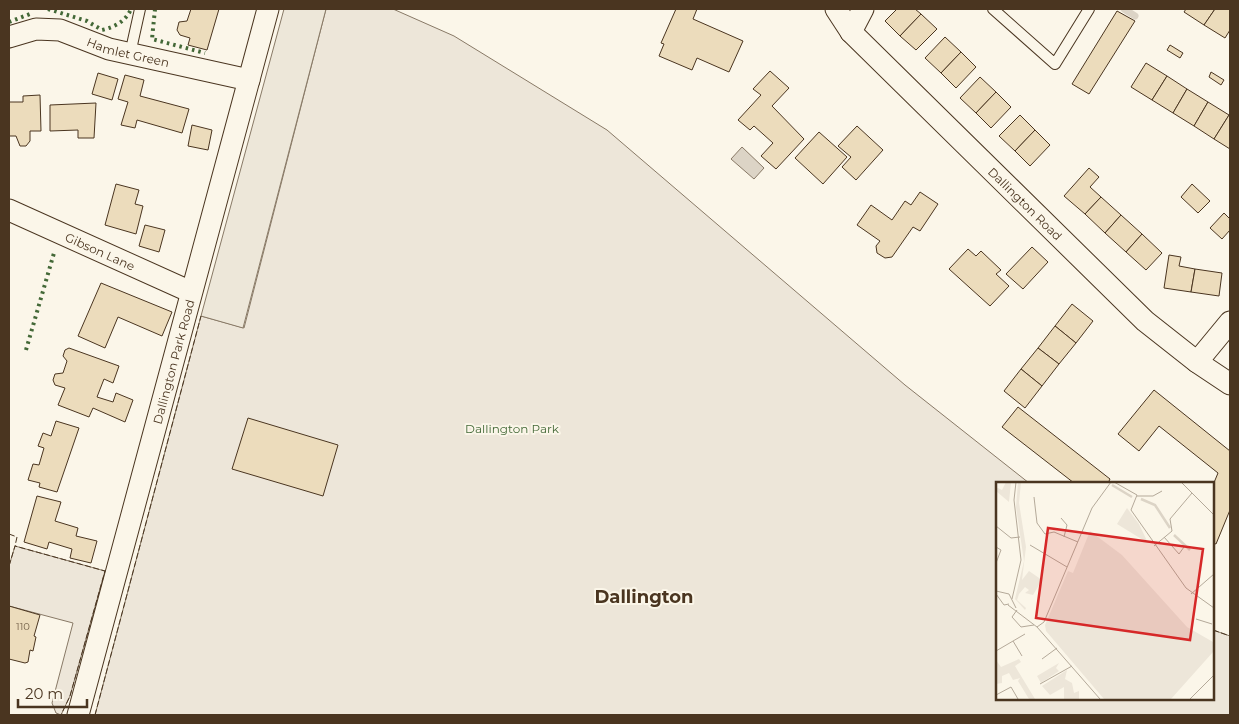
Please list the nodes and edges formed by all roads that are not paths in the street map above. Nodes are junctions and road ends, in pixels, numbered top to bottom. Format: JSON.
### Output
{"nodes":[{"id":1,"x":140,"y":9,"type":"edge"},
{"id":2,"x":268,"y":9,"type":"edge"},
{"id":3,"x":836,"y":9,"type":"edge"},
{"id":4,"x":863,"y":9,"type":"edge"},
{"id":5,"x":993,"y":9,"type":"edge"},
{"id":6,"x":1089,"y":9,"type":"edge"},
{"id":7,"x":851,"y":32,"type":"junction"},
{"id":8,"x":9,"y":37,"type":"edge"},
{"id":9,"x":130,"y":54,"type":"junction"},
{"id":10,"x":249,"y":80,"type":"junction"},
{"id":11,"x":9,"y":210,"type":"edge"},
{"id":12,"x":191,"y":292,"type":"junction"},
{"id":13,"x":1230,"y":322,"type":"edge"},
{"id":14,"x":1197,"y":362,"type":"junction"},
{"id":15,"x":1230,"y":384,"type":"edge"},
{"id":16,"x":78,"y":715,"type":"edge"}],
"edges":[{"from":1,"to":9,"type":"lane"},
{"from":2,"to":10,"type":"street","name":"Dallington Park Road"},
{"from":3,"to":7,"type":"street","name":"Dallington Road"},
{"from":4,"to":7,"type":"street"},
{"from":5,"to":6,"type":"lane"},
{"from":7,"to":14,"type":"street","name":"Dallington Road"},
{"from":8,"to":9,"type":"street","name":"Hamlet Green"},
{"from":9,"to":10,"type":"street","name":"Hamlet Green"},
{"from":10,"to":12,"type":"street","name":"Dallington Park Road"},
{"from":11,"to":12,"type":"street","name":"Gibson Lane"},
{"from":12,"to":16,"type":"street","name":"Dallington Park Road"},
{"from":13,"to":14,"type":"street"},
{"from":14,"to":15,"type":"street","name":"Dallington Road"}]}
